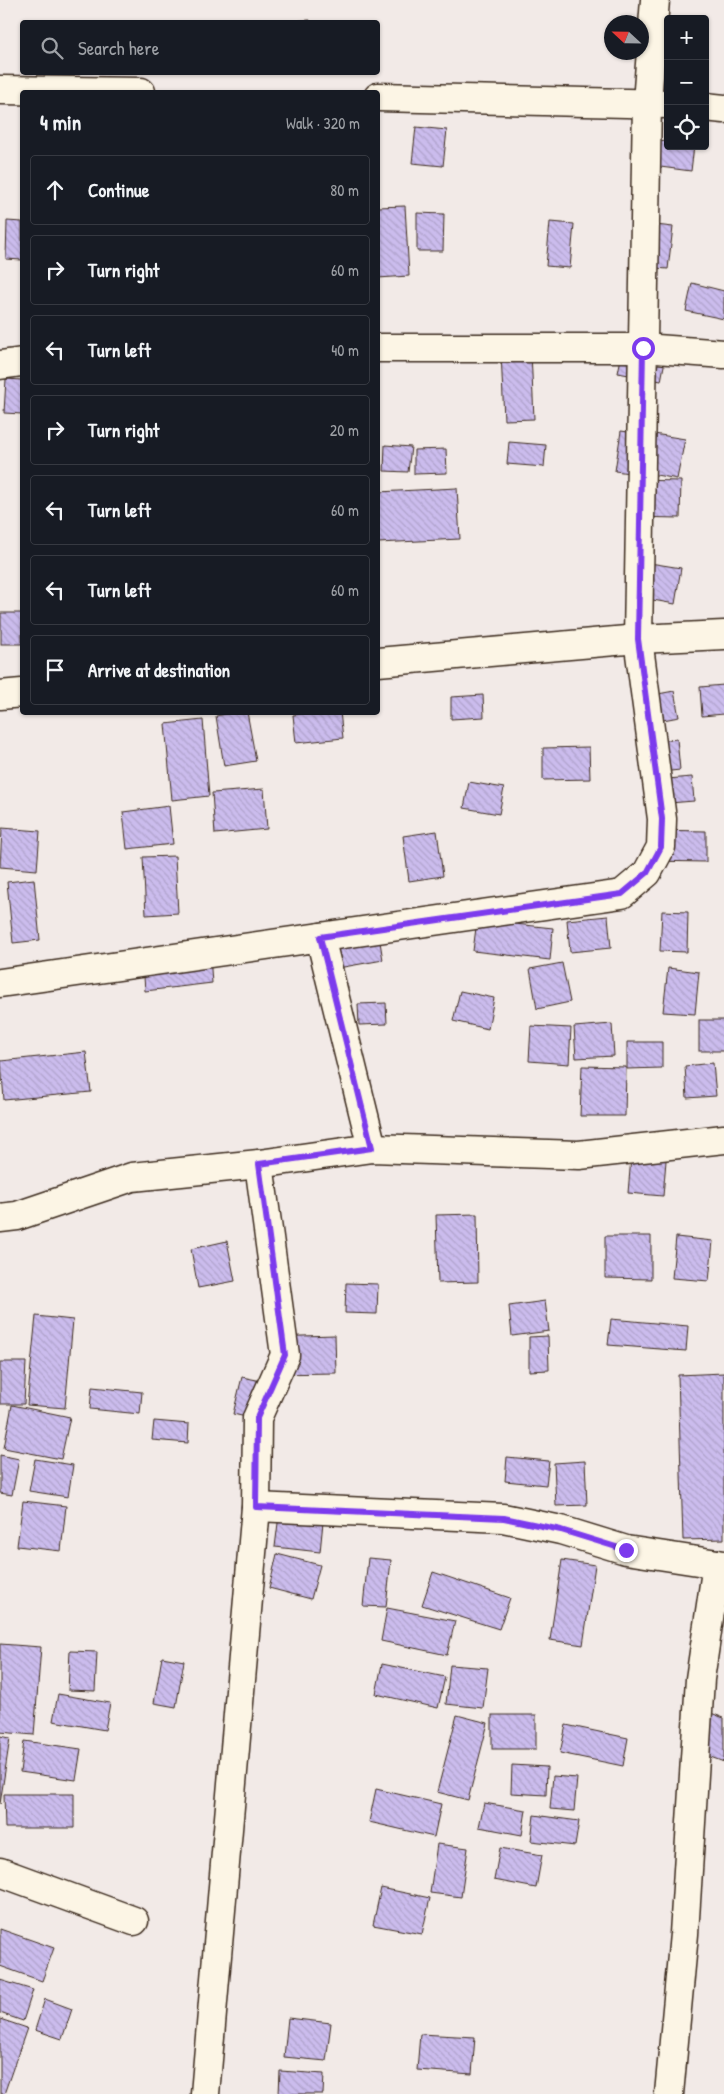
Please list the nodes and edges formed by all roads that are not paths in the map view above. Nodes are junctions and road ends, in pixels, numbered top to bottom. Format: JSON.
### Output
{"nodes":[{"id":1,"x":655,"y":0,"type":"edge"},
{"id":2,"x":0,"y":90,"type":"edge"},
{"id":3,"x":20,"y":90,"type":"edge"},
{"id":4,"x":380,"y":97,"type":"edge"},
{"id":5,"x":657,"y":103,"type":"edge"},
{"id":6,"x":709,"y":107,"type":"edge"},
{"id":7,"x":724,"y":109,"type":"edge"},
{"id":8,"x":380,"y":348,"type":"edge"},
{"id":9,"x":643,"y":348,"type":"junction"},
{"id":10,"x":724,"y":354,"type":"edge"},
{"id":11,"x":20,"y":362,"type":"edge"},
{"id":12,"x":0,"y":365,"type":"edge"},
{"id":13,"x":724,"y":636,"type":"edge"},
{"id":14,"x":638,"y":639,"type":"junction"},
{"id":15,"x":380,"y":662,"type":"edge"},
{"id":16,"x":20,"y":693,"type":"edge"},
{"id":17,"x":0,"y":695,"type":"edge"},
{"id":18,"x":320,"y":937,"type":"junction"},
{"id":19,"x":0,"y":983,"type":"edge"},
{"id":20,"x":724,"y":1139,"type":"edge"},
{"id":21,"x":372,"y":1148,"type":"junction"},
{"id":22,"x":259,"y":1164,"type":"junction"},
{"id":23,"x":0,"y":1218,"type":"edge"},
{"id":24,"x":256,"y":1507,"type":"junction"},
{"id":25,"x":721,"y":1565,"type":"edge"},
{"id":26,"x":0,"y":1872,"type":"edge"},
{"id":27,"x":134,"y":1921,"type":"dead end"},
{"id":28,"x":205,"y":2094,"type":"edge"},
{"id":29,"x":669,"y":2094,"type":"edge"}],
"edges":[{"from":1,"to":5,"type":"street"},
{"from":2,"to":3,"type":"street"},
{"from":4,"to":5,"type":"street"},
{"from":5,"to":9,"type":"street"},
{"from":6,"to":7,"type":"street"},
{"from":8,"to":9,"type":"street"},
{"from":9,"to":10,"type":"street"},
{"from":9,"to":14,"type":"street"},
{"from":11,"to":12,"type":"street"},
{"from":13,"to":14,"type":"street"},
{"from":14,"to":15,"type":"street"},
{"from":14,"to":18,"type":"street"},
{"from":16,"to":17,"type":"street"},
{"from":18,"to":19,"type":"street"},
{"from":18,"to":21,"type":"street"},
{"from":20,"to":21,"type":"street"},
{"from":21,"to":22,"type":"street"},
{"from":22,"to":23,"type":"street"},
{"from":22,"to":24,"type":"street"},
{"from":24,"to":25,"type":"street"},
{"from":24,"to":28,"type":"street"},
{"from":25,"to":29,"type":"street"},
{"from":26,"to":27,"type":"street"}]}
